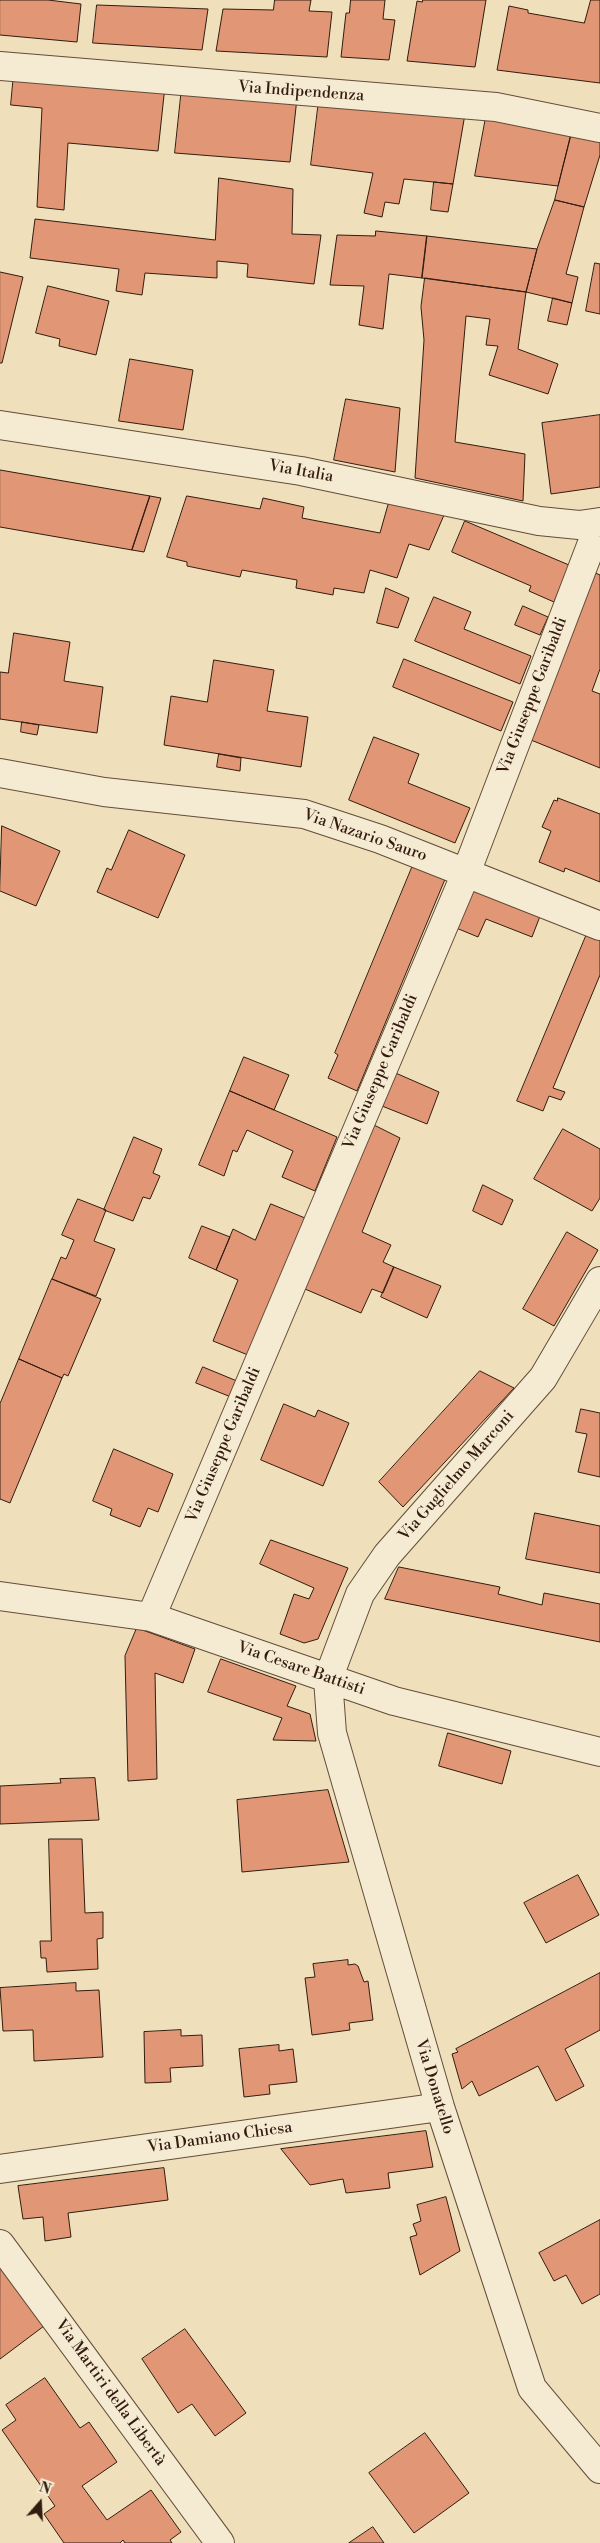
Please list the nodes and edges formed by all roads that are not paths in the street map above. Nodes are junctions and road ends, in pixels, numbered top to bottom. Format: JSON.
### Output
{"nodes":[{"id":1,"x":0,"y":66,"type":"edge"},
{"id":2,"x":600,"y":128,"type":"edge"},
{"id":3,"x":0,"y":425,"type":"edge"},
{"id":4,"x":600,"y":522,"type":"edge"},
{"id":5,"x":0,"y":773,"type":"edge"},
{"id":6,"x":466,"y":873,"type":"junction"},
{"id":7,"x":600,"y":926,"type":"edge"},
{"id":8,"x":600,"y":1281,"type":"edge"},
{"id":9,"x":0,"y":1596,"type":"edge"},
{"id":10,"x":151,"y":1617,"type":"junction"},
{"id":11,"x":328,"y":1679,"type":"junction"},
{"id":12,"x":600,"y":1752,"type":"edge"},
{"id":13,"x":440,"y":2107,"type":"junction"},
{"id":14,"x":0,"y":2169,"type":"edge"},
{"id":15,"x":0,"y":2244,"type":"edge"},
{"id":16,"x":600,"y":2469,"type":"edge"},
{"id":17,"x":220,"y":2543,"type":"edge"}],
"edges":[{"from":1,"to":2,"type":"street","name":"Via Indipendenza"},
{"from":3,"to":4,"type":"street","name":"Via Italia"},
{"from":4,"to":6,"type":"street","name":"Via Giuseppe Garibaldi"},
{"from":5,"to":6,"type":"street","name":"Via Nazario Sauro"},
{"from":6,"to":7,"type":"street","name":"Via Nazario Sauro"},
{"from":6,"to":10,"type":"street","name":"Via Giuseppe Garibaldi"},
{"from":8,"to":11,"type":"street","name":"Via Guglielmo Marconi"},
{"from":9,"to":10,"type":"street","name":"Via Cesare Battisti"},
{"from":10,"to":11,"type":"street","name":"Via Cesare Battisti"},
{"from":11,"to":12,"type":"street","name":"Via Cesare Battisti"},
{"from":11,"to":13,"type":"street","name":"Via Donatello"},
{"from":13,"to":14,"type":"street","name":"Via Damiano Chiesa"},
{"from":13,"to":16,"type":"street","name":"Via Donatello"},
{"from":15,"to":17,"type":"street","name":"Via Martiri della Libertà"}]}
